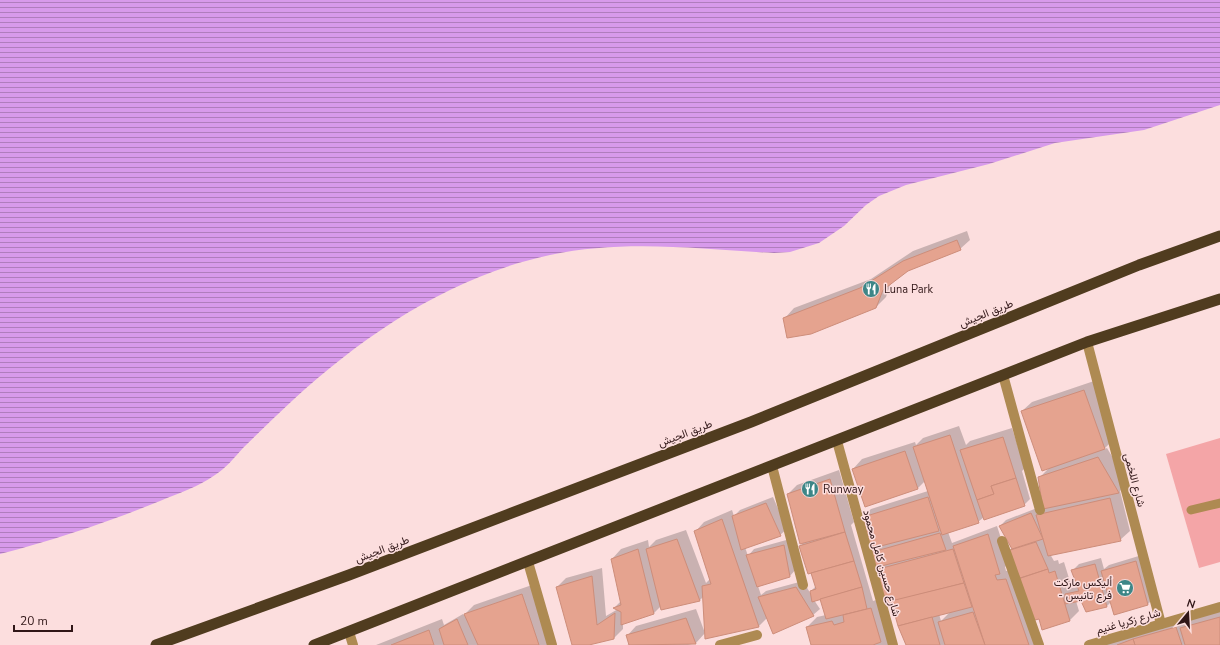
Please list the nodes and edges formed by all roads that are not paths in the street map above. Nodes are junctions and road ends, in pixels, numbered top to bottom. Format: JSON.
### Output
{"nodes":[{"id":1,"x":1220,"y":236,"type":"edge"},
{"id":2,"x":1220,"y":299,"type":"edge"},
{"id":3,"x":1086,"y":342,"type":"junction"},
{"id":4,"x":1003,"y":375,"type":"junction"},
{"id":5,"x":837,"y":441,"type":"junction"},
{"id":6,"x":772,"y":466,"type":"junction"},
{"id":7,"x":1220,"y":503,"type":"edge"},
{"id":8,"x":1040,"y":510,"type":"dead end"},
{"id":9,"x":1191,"y":510,"type":"dead end"},
{"id":10,"x":1002,"y":541,"type":"dead end"},
{"id":11,"x":528,"y":562,"type":"junction"},
{"id":12,"x":803,"y":585,"type":"dead end"},
{"id":13,"x":1220,"y":607,"type":"edge"},
{"id":14,"x":1160,"y":624,"type":"junction"},
{"id":15,"x":349,"y":632,"type":"junction"},
{"id":16,"x":757,"y":635,"type":"dead end"},
{"id":17,"x":156,"y":645,"type":"edge"},
{"id":18,"x":314,"y":645,"type":"edge"},
{"id":19,"x":353,"y":645,"type":"edge"},
{"id":20,"x":552,"y":645,"type":"edge"},
{"id":21,"x":720,"y":645,"type":"edge"},
{"id":22,"x":893,"y":645,"type":"edge"},
{"id":23,"x":1039,"y":645,"type":"edge"},
{"id":24,"x":1089,"y":645,"type":"edge"}],
"edges":[{"from":1,"to":17,"type":"highway","name":"طريق الجيش"},
{"from":2,"to":3,"type":"highway"},
{"from":3,"to":4,"type":"highway"},
{"from":3,"to":14,"type":"street","name":"شارع اللخمى"},
{"from":4,"to":5,"type":"highway"},
{"from":4,"to":8,"type":"street"},
{"from":5,"to":6,"type":"highway"},
{"from":5,"to":22,"type":"street","name":"شارع حسين كامل محمود"},
{"from":6,"to":11,"type":"highway"},
{"from":6,"to":12,"type":"street"},
{"from":7,"to":9,"type":"lane"},
{"from":10,"to":23,"type":"street"},
{"from":11,"to":15,"type":"highway"},
{"from":11,"to":20,"type":"street"},
{"from":13,"to":14,"type":"street","name":"شارع زكريا غنيم"},
{"from":14,"to":24,"type":"street","name":"شارع زكريا غنيم"},
{"from":15,"to":18,"type":"highway"},
{"from":15,"to":19,"type":"street"},
{"from":16,"to":21,"type":"street"}]}
